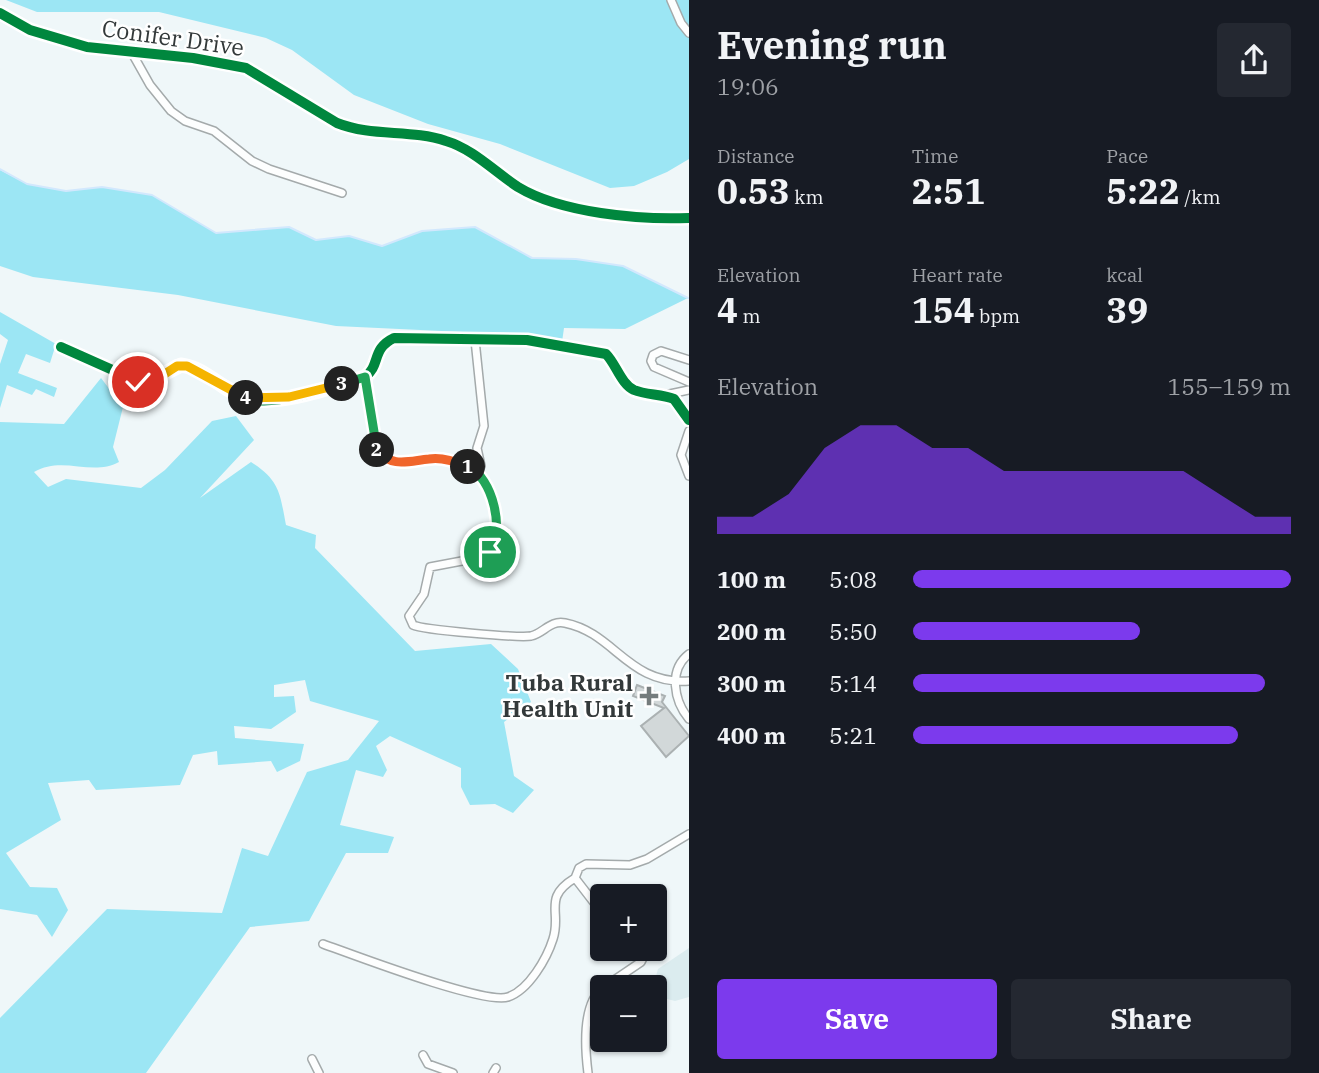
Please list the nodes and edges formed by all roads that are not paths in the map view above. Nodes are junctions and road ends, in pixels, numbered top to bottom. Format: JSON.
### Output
{"nodes":[{"id":1,"x":671,"y":0,"type":"edge"},
{"id":2,"x":0,"y":13,"type":"edge"},
{"id":3,"x":689,"y":33,"type":"edge"},
{"id":4,"x":132,"y":53,"type":"junction"},
{"id":5,"x":342,"y":192,"type":"dead end"},
{"id":6,"x":689,"y":218,"type":"edge"},
{"id":7,"x":475,"y":340,"type":"junction"},
{"id":8,"x":61,"y":347,"type":"dead end"},
{"id":9,"x":689,"y":360,"type":"edge"},
{"id":10,"x":365,"y":377,"type":"junction"},
{"id":11,"x":689,"y":382,"type":"edge"},
{"id":12,"x":689,"y":390,"type":"edge"},
{"id":13,"x":665,"y":395,"type":"junction"},
{"id":14,"x":689,"y":419,"type":"edge"},
{"id":15,"x":689,"y":431,"type":"edge"},
{"id":16,"x":478,"y":471,"type":"junction"},
{"id":17,"x":689,"y":477,"type":"edge"},
{"id":18,"x":689,"y":654,"type":"edge"},
{"id":19,"x":676,"y":680,"type":"junction"},
{"id":20,"x":689,"y":681,"type":"edge"},
{"id":21,"x":689,"y":719,"type":"edge"},
{"id":22,"x":689,"y":834,"type":"edge"},
{"id":23,"x":575,"y":878,"type":"junction"},
{"id":24,"x":590,"y":897,"type":"edge"},
{"id":25,"x":323,"y":944,"type":"dead end"},
{"id":26,"x":642,"y":961,"type":"edge"},
{"id":27,"x":622,"y":975,"type":"edge"},
{"id":28,"x":590,"y":1008,"type":"edge"},
{"id":29,"x":423,"y":1055,"type":"dead end"},
{"id":30,"x":312,"y":1059,"type":"dead end"},
{"id":31,"x":319,"y":1073,"type":"edge"},
{"id":32,"x":453,"y":1073,"type":"edge"},
{"id":33,"x":588,"y":1073,"type":"edge"}],
"edges":[{"from":1,"to":3,"type":"street"},
{"from":2,"to":4,"type":"street","name":"Conifer Drive"},
{"from":4,"to":5,"type":"street"},
{"from":4,"to":6,"type":"street","name":"Conifer Drive"},
{"from":7,"to":10,"type":"street"},
{"from":7,"to":13,"type":"street"},
{"from":7,"to":16,"type":"street"},
{"from":8,"to":10,"type":"street"},
{"from":9,"to":11,"type":"street"},
{"from":10,"to":16,"type":"street"},
{"from":12,"to":13,"type":"street"},
{"from":13,"to":14,"type":"street"},
{"from":15,"to":17,"type":"street"},
{"from":16,"to":19,"type":"street"},
{"from":18,"to":19,"type":"street"},
{"from":19,"to":20,"type":"street"},
{"from":19,"to":21,"type":"street"},
{"from":22,"to":23,"type":"street"},
{"from":23,"to":24,"type":"street"},
{"from":23,"to":25,"type":"street"},
{"from":26,"to":27,"type":"street"},
{"from":28,"to":33,"type":"street"},
{"from":29,"to":32,"type":"street"},
{"from":30,"to":31,"type":"street"}]}
